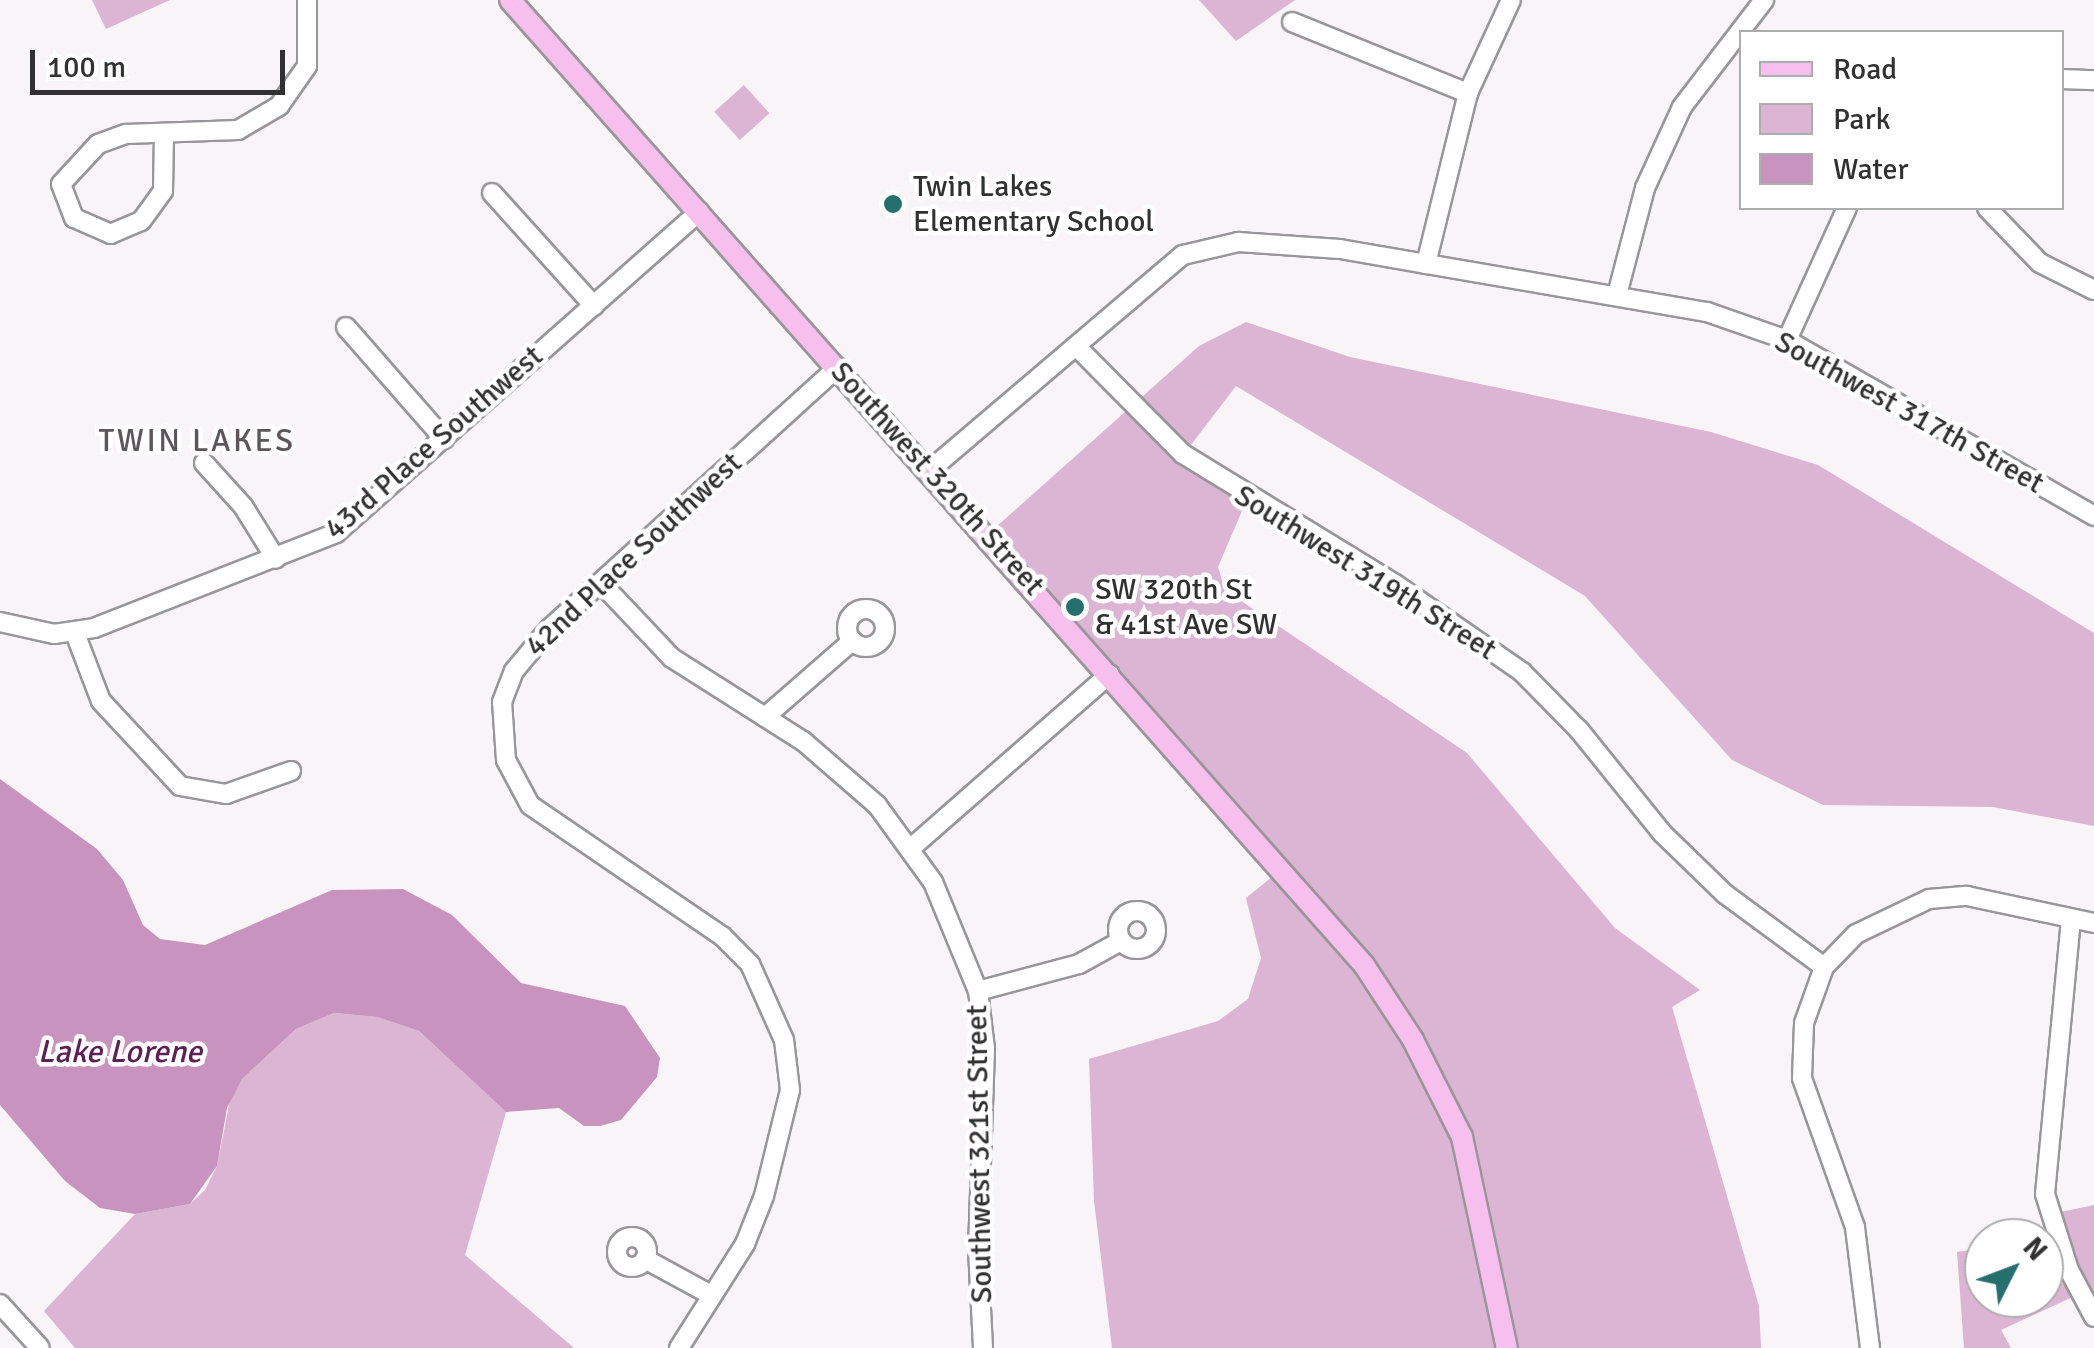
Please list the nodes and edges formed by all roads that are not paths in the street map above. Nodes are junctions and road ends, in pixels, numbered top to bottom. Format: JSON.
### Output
{"nodes":[{"id":1,"x":307,"y":0,"type":"edge"},
{"id":2,"x":510,"y":0,"type":"edge"},
{"id":3,"x":1511,"y":0,"type":"edge"},
{"id":4,"x":1764,"y":0,"type":"edge"},
{"id":5,"x":1292,"y":22,"type":"dead end"},
{"id":6,"x":1741,"y":30,"type":"edge"},
{"id":7,"x":1739,"y":33,"type":"edge"},
{"id":8,"x":2064,"y":79,"type":"edge"},
{"id":9,"x":2094,"y":80,"type":"edge"},
{"id":10,"x":1468,"y":93,"type":"junction"},
{"id":11,"x":164,"y":134,"type":"junction"},
{"id":12,"x":492,"y":193,"type":"dead end"},
{"id":13,"x":1846,"y":210,"type":"edge"},
{"id":14,"x":1989,"y":210,"type":"edge"},
{"id":15,"x":699,"y":212,"type":"junction"},
{"id":16,"x":1426,"y":264,"type":"junction"},
{"id":17,"x":2094,"y":290,"type":"edge"},
{"id":18,"x":1617,"y":295,"type":"junction"},
{"id":19,"x":594,"y":306,"type":"junction"},
{"id":20,"x":346,"y":326,"type":"dead end"},
{"id":21,"x":1787,"y":340,"type":"junction"},
{"id":22,"x":1076,"y":346,"type":"junction"},
{"id":23,"x":838,"y":367,"type":"junction"},
{"id":24,"x":444,"y":439,"type":"junction"},
{"id":25,"x":204,"y":463,"type":"dead end"},
{"id":26,"x":930,"y":470,"type":"junction"},
{"id":27,"x":2094,"y":516,"type":"edge"},
{"id":28,"x":276,"y":559,"type":"junction"},
{"id":29,"x":601,"y":583,"type":"junction"},
{"id":30,"x":0,"y":622,"type":"edge"},
{"id":31,"x":75,"y":633,"type":"junction"},
{"id":32,"x":852,"y":641,"type":"dead end"},
{"id":33,"x":1110,"y":674,"type":"junction"},
{"id":34,"x":765,"y":717,"type":"junction"},
{"id":35,"x":291,"y":771,"type":"dead end"},
{"id":36,"x":911,"y":848,"type":"junction"},
{"id":37,"x":2071,"y":919,"type":"junction"},
{"id":38,"x":2094,"y":924,"type":"edge"},
{"id":39,"x":1121,"y":941,"type":"dead end"},
{"id":40,"x":1824,"y":967,"type":"junction"},
{"id":41,"x":978,"y":991,"type":"junction"},
{"id":42,"x":646,"y":1259,"type":"dead end"},
{"id":43,"x":711,"y":1295,"type":"junction"},
{"id":44,"x":0,"y":1304,"type":"edge"},
{"id":45,"x":2094,"y":1317,"type":"edge"},
{"id":46,"x":40,"y":1348,"type":"edge"},
{"id":47,"x":680,"y":1348,"type":"edge"},
{"id":48,"x":983,"y":1348,"type":"edge"},
{"id":49,"x":1506,"y":1348,"type":"edge"},
{"id":50,"x":1870,"y":1348,"type":"edge"}],
"edges":[{"from":1,"to":11,"type":"street"},
{"from":2,"to":15,"type":"main road","name":"Southwest 320th Street"},
{"from":3,"to":10,"type":"street"},
{"from":4,"to":6,"type":"street"},
{"from":5,"to":10,"type":"street"},
{"from":7,"to":18,"type":"street"},
{"from":8,"to":9,"type":"street"},
{"from":10,"to":16,"type":"street"},
{"from":11,"to":11,"type":"street"},
{"from":12,"to":19,"type":"street"},
{"from":13,"to":21,"type":"street"},
{"from":14,"to":17,"type":"street"},
{"from":15,"to":19,"type":"street","name":"43rd Place Southwest"},
{"from":15,"to":23,"type":"main road","name":"Southwest 320th Street"},
{"from":16,"to":18,"type":"street","name":"Southwest 317th Street"},
{"from":16,"to":22,"type":"street","name":"Southwest 317th Street"},
{"from":18,"to":21,"type":"street","name":"Southwest 317th Street"},
{"from":19,"to":24,"type":"street","name":"43rd Place Southwest"},
{"from":20,"to":24,"type":"street"},
{"from":21,"to":27,"type":"street","name":"Southwest 317th Street"},
{"from":22,"to":26,"type":"street","name":"Southwest 317th Street"},
{"from":22,"to":40,"type":"street","name":"Southwest 319th Street"},
{"from":23,"to":26,"type":"main road","name":"Southwest 320th Street"},
{"from":23,"to":29,"type":"street","name":"42nd Place Southwest"},
{"from":24,"to":28,"type":"street","name":"43rd Place Southwest"},
{"from":25,"to":28,"type":"street"},
{"from":26,"to":33,"type":"main road","name":"Southwest 320th Street"},
{"from":28,"to":31,"type":"street","name":"43rd Place Southwest"},
{"from":29,"to":34,"type":"street","name":"Southwest 321st Street"},
{"from":29,"to":43,"type":"street","name":"42nd Place Southwest"},
{"from":30,"to":31,"type":"street"},
{"from":31,"to":35,"type":"street"},
{"from":32,"to":34,"type":"street"},
{"from":33,"to":36,"type":"street"},
{"from":33,"to":49,"type":"main road","name":"Southwest 320th Street"},
{"from":34,"to":36,"type":"street","name":"Southwest 321st Street"},
{"from":36,"to":41,"type":"street","name":"Southwest 321st Street"},
{"from":37,"to":38,"type":"street"},
{"from":37,"to":40,"type":"street"},
{"from":37,"to":45,"type":"street"},
{"from":39,"to":41,"type":"street"},
{"from":40,"to":50,"type":"street"},
{"from":41,"to":48,"type":"street","name":"Southwest 321st Street"},
{"from":42,"to":43,"type":"street"},
{"from":43,"to":47,"type":"street"},
{"from":44,"to":46,"type":"street"}]}
